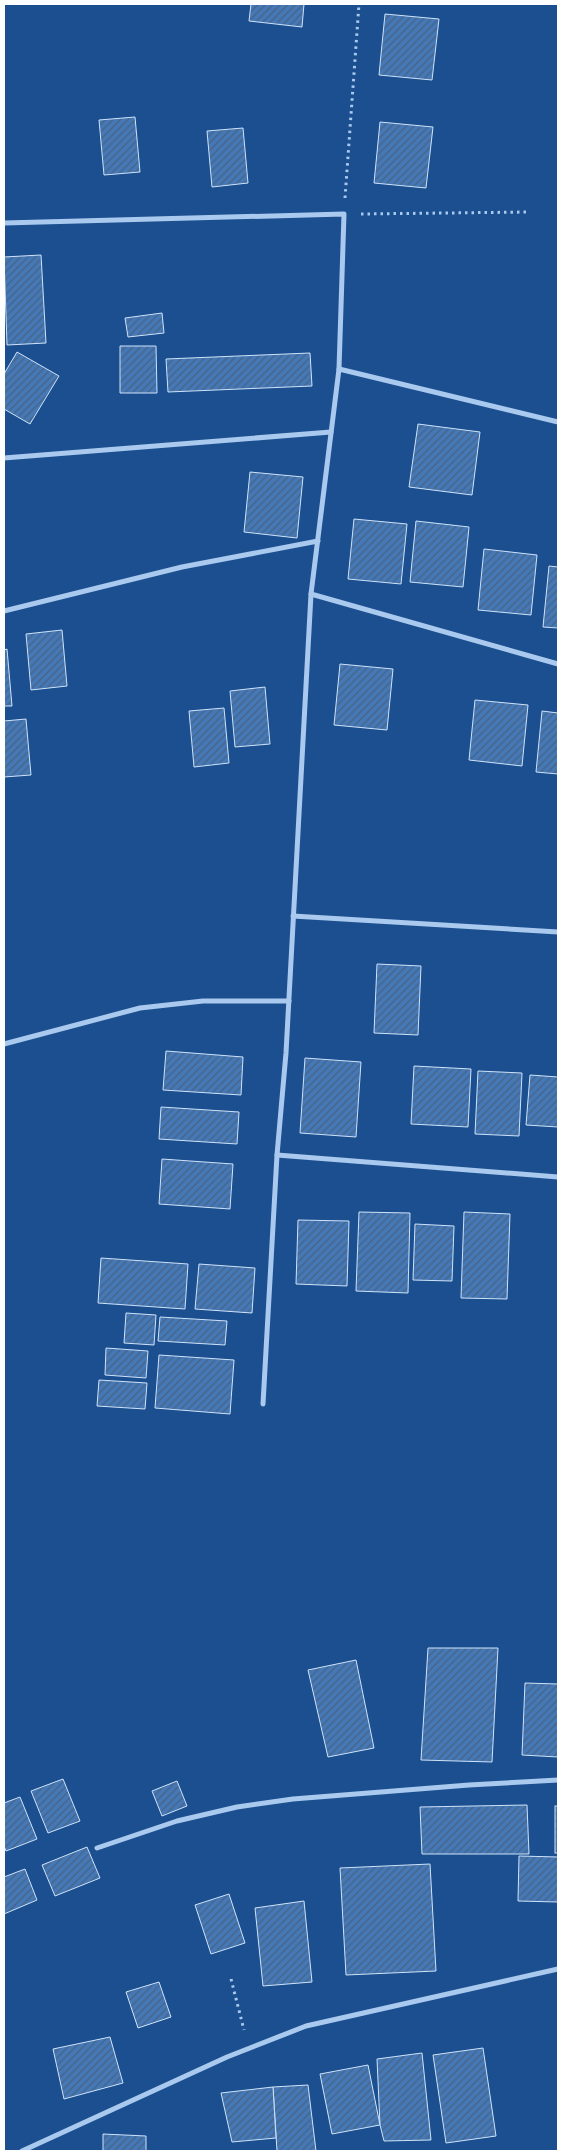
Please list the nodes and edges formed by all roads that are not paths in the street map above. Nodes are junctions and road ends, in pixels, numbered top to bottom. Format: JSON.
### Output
{"nodes":[{"id":1,"x":4,"y":224,"type":"edge"},
{"id":2,"x":339,"y":369,"type":"junction"},
{"id":3,"x":558,"y":422,"type":"edge"},
{"id":4,"x":331,"y":432,"type":"junction"},
{"id":5,"x":4,"y":458,"type":"edge"},
{"id":6,"x":318,"y":541,"type":"junction"},
{"id":7,"x":311,"y":594,"type":"junction"},
{"id":8,"x":4,"y":611,"type":"edge"},
{"id":9,"x":558,"y":664,"type":"edge"},
{"id":10,"x":293,"y":916,"type":"junction"},
{"id":11,"x":558,"y":932,"type":"edge"},
{"id":12,"x":289,"y":1001,"type":"junction"},
{"id":13,"x":4,"y":1044,"type":"edge"},
{"id":14,"x":277,"y":1155,"type":"junction"},
{"id":15,"x":558,"y":1177,"type":"edge"},
{"id":16,"x":263,"y":1404,"type":"dead end"},
{"id":17,"x":558,"y":1780,"type":"edge"},
{"id":18,"x":97,"y":1848,"type":"dead end"},
{"id":19,"x":558,"y":1969,"type":"edge"},
{"id":20,"x":22,"y":2151,"type":"edge"}],
"edges":[{"from":1,"to":2,"type":"street"},
{"from":2,"to":3,"type":"street"},
{"from":2,"to":4,"type":"street"},
{"from":4,"to":5,"type":"street"},
{"from":4,"to":6,"type":"street"},
{"from":6,"to":7,"type":"street"},
{"from":6,"to":8,"type":"street"},
{"from":7,"to":9,"type":"street"},
{"from":7,"to":10,"type":"street"},
{"from":10,"to":11,"type":"street"},
{"from":10,"to":12,"type":"street"},
{"from":12,"to":13,"type":"street"},
{"from":12,"to":14,"type":"street"},
{"from":14,"to":15,"type":"street"},
{"from":14,"to":16,"type":"street"},
{"from":17,"to":18,"type":"street"},
{"from":19,"to":20,"type":"street"}]}
